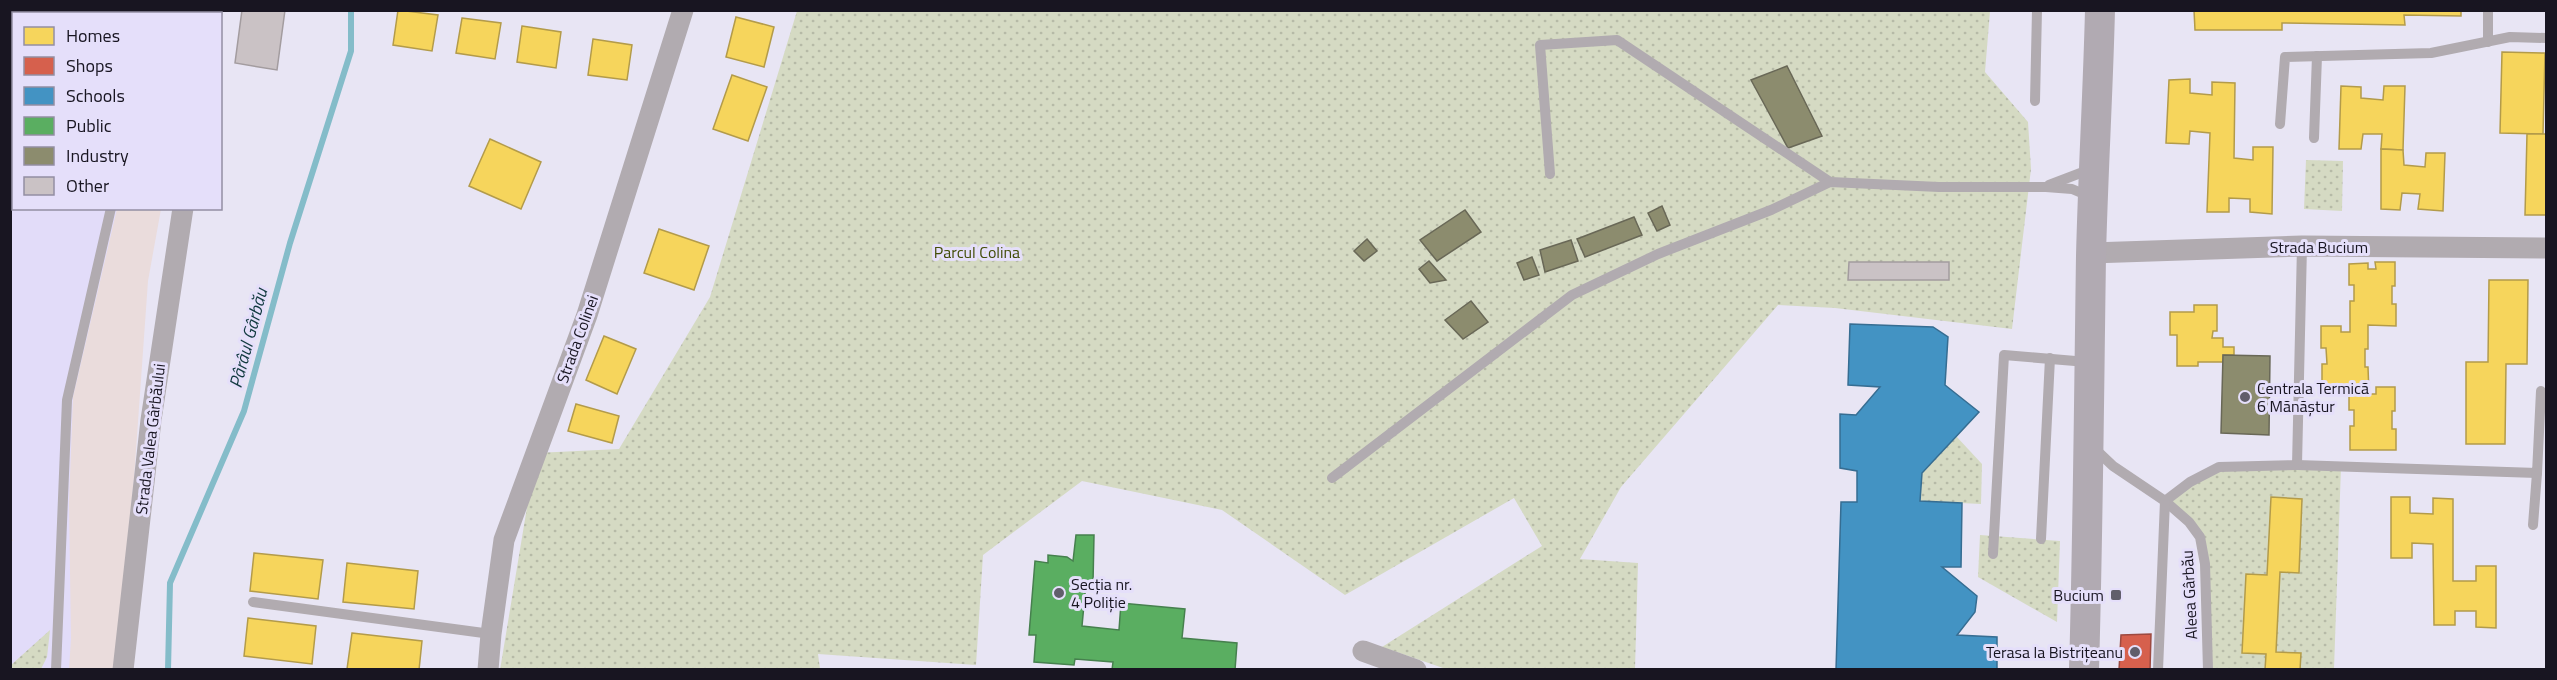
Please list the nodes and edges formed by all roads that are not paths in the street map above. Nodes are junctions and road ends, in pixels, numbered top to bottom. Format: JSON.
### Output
{"nodes":[{"id":1,"x":683,"y":10,"type":"edge"},
{"id":2,"x":2037,"y":10,"type":"edge"},
{"id":3,"x":2100,"y":10,"type":"edge"},
{"id":4,"x":2487,"y":10,"type":"edge"},
{"id":5,"x":2547,"y":38,"type":"edge"},
{"id":6,"x":2488,"y":42,"type":"junction"},
{"id":7,"x":2317,"y":56,"type":"junction"},
{"id":8,"x":2035,"y":101,"type":"dead end"},
{"id":9,"x":2280,"y":124,"type":"dead end"},
{"id":10,"x":2314,"y":138,"type":"dead end"},
{"id":11,"x":2096,"y":167,"type":"junction"},
{"id":12,"x":1550,"y":174,"type":"dead end"},
{"id":13,"x":1830,"y":182,"type":"junction"},
{"id":14,"x":2046,"y":187,"type":"junction"},
{"id":15,"x":2094,"y":198,"type":"junction"},
{"id":16,"x":111,"y":210,"type":"edge"},
{"id":17,"x":183,"y":210,"type":"edge"},
{"id":18,"x":2302,"y":246,"type":"junction"},
{"id":19,"x":2547,"y":248,"type":"edge"},
{"id":20,"x":2091,"y":253,"type":"junction"},
{"id":21,"x":2050,"y":358,"type":"junction"},
{"id":22,"x":2090,"y":362,"type":"junction"},
{"id":23,"x":2541,"y":391,"type":"dead end"},
{"id":24,"x":2087,"y":442,"type":"junction"},
{"id":25,"x":2297,"y":465,"type":"junction"},
{"id":26,"x":2537,"y":473,"type":"junction"},
{"id":27,"x":1332,"y":477,"type":"dead end"},
{"id":28,"x":2165,"y":501,"type":"junction"},
{"id":29,"x":2533,"y":525,"type":"dead end"},
{"id":30,"x":2041,"y":539,"type":"dead end"},
{"id":31,"x":1993,"y":554,"type":"dead end"},
{"id":32,"x":253,"y":602,"type":"dead end"},
{"id":33,"x":491,"y":634,"type":"junction"},
{"id":34,"x":1363,"y":651,"type":"dead end"},
{"id":35,"x":56,"y":669,"type":"edge"},
{"id":36,"x":123,"y":669,"type":"edge"},
{"id":37,"x":488,"y":669,"type":"edge"},
{"id":38,"x":1416,"y":669,"type":"edge"},
{"id":39,"x":2084,"y":669,"type":"edge"},
{"id":40,"x":2158,"y":669,"type":"edge"},
{"id":41,"x":2208,"y":669,"type":"edge"}],
"edges":[{"from":1,"to":33,"type":"street","name":"Strada Colinei"},
{"from":2,"to":8,"type":"lane"},
{"from":3,"to":11,"type":"main road"},
{"from":4,"to":6,"type":"lane"},
{"from":5,"to":6,"type":"lane"},
{"from":6,"to":7,"type":"lane"},
{"from":7,"to":9,"type":"lane"},
{"from":7,"to":10,"type":"lane"},
{"from":11,"to":14,"type":"lane"},
{"from":11,"to":15,"type":"main road"},
{"from":12,"to":13,"type":"lane"},
{"from":13,"to":14,"type":"lane"},
{"from":13,"to":27,"type":"lane"},
{"from":14,"to":15,"type":"lane"},
{"from":15,"to":20,"type":"main road"},
{"from":16,"to":35,"type":"lane"},
{"from":17,"to":36,"type":"street","name":"Strada Valea Gârbăului"},
{"from":18,"to":19,"type":"street","name":"Strada Bucium"},
{"from":18,"to":20,"type":"street","name":"Strada Bucium"},
{"from":18,"to":25,"type":"lane"},
{"from":20,"to":22,"type":"main road"},
{"from":21,"to":22,"type":"lane"},
{"from":21,"to":30,"type":"lane"},
{"from":21,"to":31,"type":"lane"},
{"from":22,"to":24,"type":"main road"},
{"from":23,"to":26,"type":"lane"},
{"from":24,"to":28,"type":"lane"},
{"from":24,"to":39,"type":"main road"},
{"from":25,"to":26,"type":"lane"},
{"from":25,"to":28,"type":"lane"},
{"from":26,"to":29,"type":"lane"},
{"from":28,"to":40,"type":"lane"},
{"from":28,"to":41,"type":"lane","name":"Aleea Gârbău"},
{"from":32,"to":33,"type":"lane"},
{"from":33,"to":37,"type":"street","name":"Strada Colinei"},
{"from":34,"to":38,"type":"street"}]}
